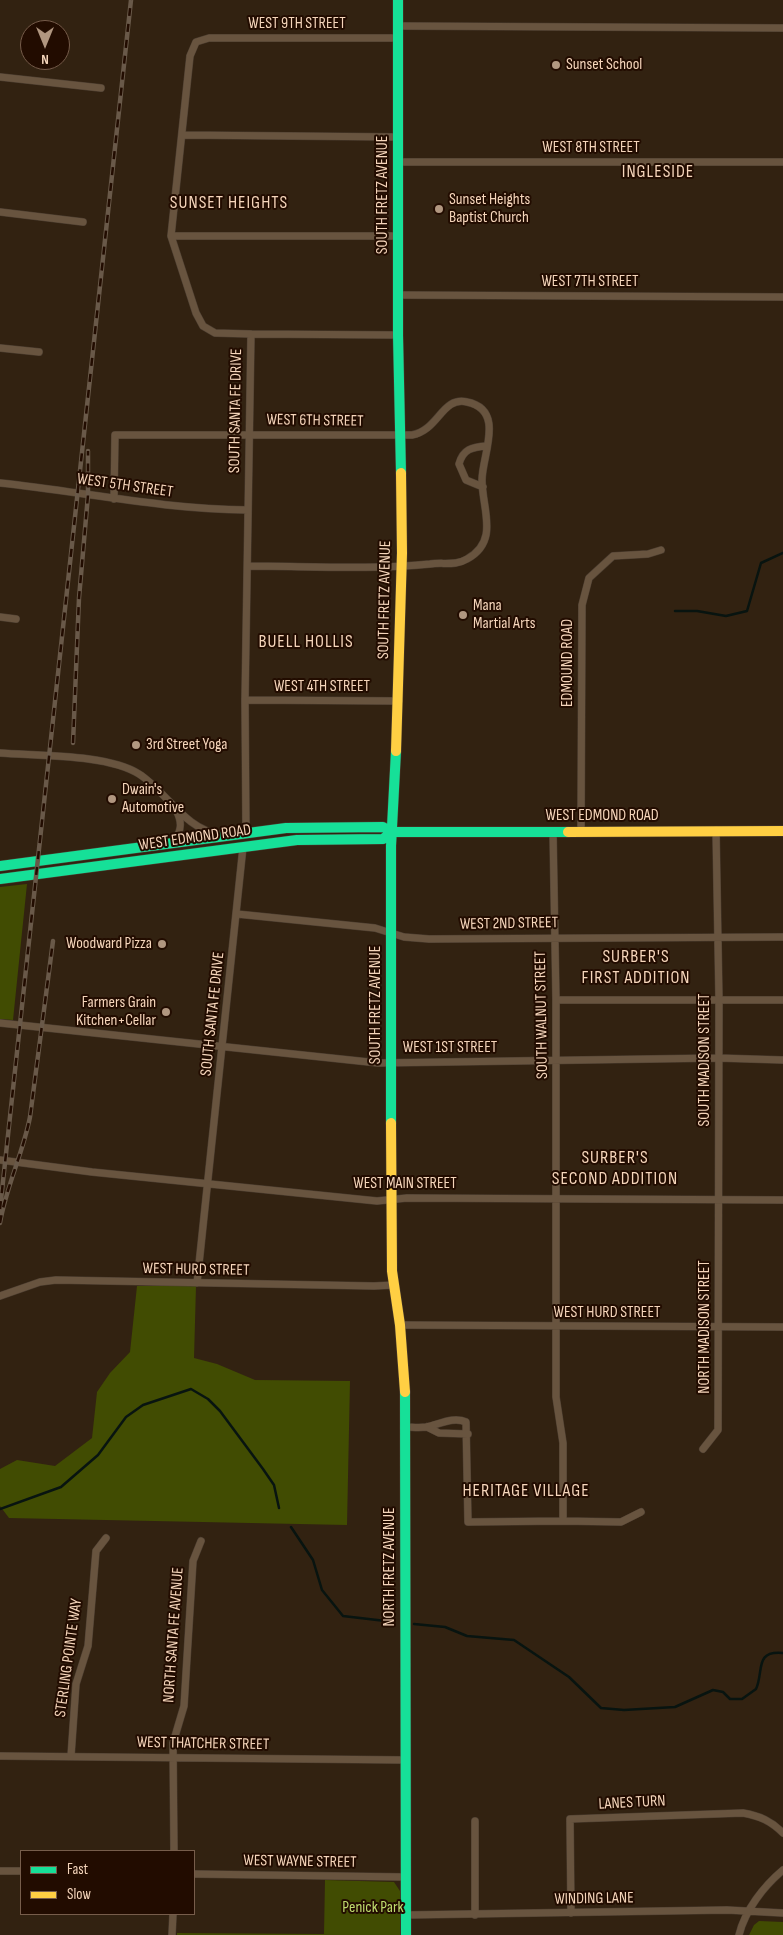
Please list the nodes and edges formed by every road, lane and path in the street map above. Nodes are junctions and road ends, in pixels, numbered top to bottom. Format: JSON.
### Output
{"nodes":[{"id":1,"x":398,"y":0,"type":"edge"},
{"id":2,"x":399,"y":26,"type":"junction"},
{"id":3,"x":783,"y":28,"type":"edge"},
{"id":4,"x":398,"y":38,"type":"junction"},
{"id":5,"x":196,"y":42,"type":"joint"},
{"id":6,"x":0,"y":77,"type":"edge"},
{"id":7,"x":102,"y":88,"type":"dead end"},
{"id":8,"x":182,"y":135,"type":"junction"},
{"id":9,"x":398,"y":137,"type":"junction"},
{"id":10,"x":398,"y":162,"type":"junction"},
{"id":11,"x":783,"y":162,"type":"edge"},
{"id":12,"x":0,"y":212,"type":"edge"},
{"id":13,"x":83,"y":222,"type":"dead end"},
{"id":14,"x":171,"y":236,"type":"junction"},
{"id":15,"x":398,"y":236,"type":"junction"},
{"id":16,"x":398,"y":295,"type":"junction"},
{"id":17,"x":783,"y":297,"type":"edge"},
{"id":18,"x":251,"y":334,"type":"junction"},
{"id":19,"x":398,"y":335,"type":"junction"},
{"id":20,"x":0,"y":348,"type":"edge"},
{"id":21,"x":39,"y":352,"type":"dead end"},
{"id":22,"x":250,"y":434,"type":"junction"},
{"id":23,"x":400,"y":435,"type":"junction"},
{"id":24,"x":487,"y":446,"type":"junction"},
{"id":25,"x":0,"y":483,"type":"edge"},
{"id":26,"x":483,"y":487,"type":"junction"},
{"id":27,"x":114,"y":499,"type":"junction"},
{"id":28,"x":248,"y":510,"type":"junction"},
{"id":29,"x":660,"y":550,"type":"dead end"},
{"id":30,"x":401,"y":565,"type":"junction"},
{"id":31,"x":248,"y":566,"type":"junction"},
{"id":32,"x":0,"y":617,"type":"edge"},
{"id":33,"x":16,"y":619,"type":"dead end"},
{"id":34,"x":245,"y":700,"type":"junction"},
{"id":35,"x":399,"y":701,"type":"junction"},
{"id":36,"x":0,"y":753,"type":"edge"},
{"id":37,"x":174,"y":806,"type":"junction"},
{"id":38,"x":581,"y":830,"type":"junction"},
{"id":39,"x":716,"y":830,"type":"junction"},
{"id":40,"x":553,"y":831,"type":"junction"},
{"id":41,"x":783,"y":831,"type":"edge"},
{"id":42,"x":246,"y":832,"type":"junction"},
{"id":43,"x":392,"y":832,"type":"junction"},
{"id":44,"x":229,"y":835,"type":"junction"},
{"id":45,"x":171,"y":843,"type":"junction"},
{"id":46,"x":243,"y":847,"type":"junction"},
{"id":47,"x":0,"y":866,"type":"edge"},
{"id":48,"x":0,"y":879,"type":"edge"},
{"id":49,"x":237,"y":914,"type":"junction"},
{"id":50,"x":391,"y":933,"type":"junction"},
{"id":51,"x":717,"y":936,"type":"junction"},
{"id":52,"x":554,"y":937,"type":"junction"},
{"id":53,"x":783,"y":937,"type":"edge"},
{"id":54,"x":556,"y":1000,"type":"junction"},
{"id":55,"x":719,"y":1000,"type":"junction"},
{"id":56,"x":783,"y":1000,"type":"edge"},
{"id":57,"x":0,"y":1023,"type":"edge"},
{"id":58,"x":224,"y":1047,"type":"junction"},
{"id":59,"x":718,"y":1058,"type":"junction"},
{"id":60,"x":783,"y":1060,"type":"edge"},
{"id":61,"x":391,"y":1062,"type":"junction"},
{"id":62,"x":556,"y":1062,"type":"junction"},
{"id":63,"x":0,"y":1160,"type":"edge"},
{"id":64,"x":209,"y":1184,"type":"junction"},
{"id":65,"x":557,"y":1198,"type":"junction"},
{"id":66,"x":719,"y":1199,"type":"junction"},
{"id":67,"x":391,"y":1200,"type":"junction"},
{"id":68,"x":783,"y":1200,"type":"edge"},
{"id":69,"x":197,"y":1283,"type":"junction"},
{"id":70,"x":394,"y":1285,"type":"junction"},
{"id":71,"x":0,"y":1296,"type":"edge"},
{"id":72,"x":400,"y":1325,"type":"junction"},
{"id":73,"x":557,"y":1326,"type":"junction"},
{"id":74,"x":720,"y":1327,"type":"junction"},
{"id":75,"x":783,"y":1327,"type":"edge"},
{"id":76,"x":405,"y":1427,"type":"junction"},
{"id":77,"x":427,"y":1427,"type":"junction"},
{"id":78,"x":468,"y":1434,"type":"junction"},
{"id":79,"x":703,"y":1449,"type":"dead end"},
{"id":80,"x":641,"y":1512,"type":"dead end"},
{"id":81,"x":563,"y":1521,"type":"junction"},
{"id":82,"x":106,"y":1538,"type":"dead end"},
{"id":83,"x":201,"y":1541,"type":"dead end"},
{"id":84,"x":0,"y":1756,"type":"edge"},
{"id":85,"x":71,"y":1756,"type":"junction"},
{"id":86,"x":174,"y":1758,"type":"junction"},
{"id":87,"x":405,"y":1760,"type":"junction"},
{"id":88,"x":475,"y":1821,"type":"dead end"},
{"id":89,"x":783,"y":1833,"type":"edge"},
{"id":90,"x":174,"y":1850,"type":"edge"},
{"id":91,"x":783,"y":1870,"type":"edge"},
{"id":92,"x":0,"y":1871,"type":"edge"},
{"id":93,"x":20,"y":1871,"type":"edge"},
{"id":94,"x":195,"y":1874,"type":"edge"},
{"id":95,"x":405,"y":1877,"type":"junction"},
{"id":96,"x":749,"y":1910,"type":"junction"},
{"id":97,"x":571,"y":1913,"type":"junction"},
{"id":98,"x":783,"y":1913,"type":"edge"},
{"id":99,"x":406,"y":1914,"type":"junction"},
{"id":100,"x":475,"y":1914,"type":"junction"},
{"id":101,"x":172,"y":1915,"type":"edge"},
{"id":102,"x":172,"y":1935,"type":"edge"},
{"id":103,"x":406,"y":1935,"type":"edge"},
{"id":104,"x":739,"y":1935,"type":"edge"}],
"edges":[{"from":1,"to":2,"type":"street","name":"SOUTH FRETZ AVENUE"},
{"from":2,"to":3,"type":"street"},
{"from":2,"to":4,"type":"street","name":"SOUTH FRETZ AVENUE"},
{"from":4,"to":5,"type":"street","name":"WEST 9TH STREET"},
{"from":4,"to":9,"type":"street","name":"SOUTH FRETZ AVENUE"},
{"from":5,"to":8,"type":"street","name":"SOUTH SANTA FE DRIVE"},
{"from":6,"to":7,"type":"street"},
{"from":8,"to":9,"type":"street"},
{"from":8,"to":14,"type":"street","name":"SOUTH SANTA FE DRIVE"},
{"from":9,"to":10,"type":"street","name":"SOUTH FRETZ AVENUE"},
{"from":10,"to":11,"type":"street","name":"WEST 8TH STREET"},
{"from":10,"to":15,"type":"street","name":"SOUTH FRETZ AVENUE"},
{"from":12,"to":13,"type":"street"},
{"from":14,"to":15,"type":"street"},
{"from":14,"to":18,"type":"street","name":"SOUTH SANTA FE DRIVE"},
{"from":15,"to":16,"type":"street","name":"SOUTH FRETZ AVENUE"},
{"from":16,"to":17,"type":"street","name":"WEST 7TH STREET"},
{"from":16,"to":19,"type":"street","name":"SOUTH FRETZ AVENUE"},
{"from":18,"to":19,"type":"street"},
{"from":18,"to":22,"type":"street","name":"SOUTH SANTA FE DRIVE"},
{"from":19,"to":23,"type":"street","name":"SOUTH FRETZ AVENUE"},
{"from":20,"to":21,"type":"street"},
{"from":22,"to":23,"type":"street","name":"WEST 6TH STREET"},
{"from":22,"to":27,"type":"street","name":"WEST 6TH STREET"},
{"from":22,"to":28,"type":"street","name":"SOUTH SANTA FE DRIVE"},
{"from":23,"to":24,"type":"street","name":"WEST 6TH STREET"},
{"from":23,"to":30,"type":"street","name":"SOUTH FRETZ AVENUE"},
{"from":24,"to":26,"type":"street"},
{"from":24,"to":26,"type":"street"},
{"from":25,"to":27,"type":"street","name":"WEST 5TH STREET"},
{"from":26,"to":30,"type":"street"},
{"from":27,"to":28,"type":"street","name":"WEST 5TH STREET"},
{"from":28,"to":31,"type":"street","name":"SOUTH SANTA FE DRIVE"},
{"from":29,"to":38,"type":"street","name":"EDMOUND ROAD"},
{"from":30,"to":31,"type":"street"},
{"from":30,"to":35,"type":"street","name":"SOUTH FRETZ AVENUE"},
{"from":31,"to":34,"type":"street","name":"SOUTH SANTA FE DRIVE"},
{"from":32,"to":33,"type":"street"},
{"from":34,"to":35,"type":"street","name":"WEST 4TH STREET"},
{"from":34,"to":42,"type":"street","name":"SOUTH SANTA FE DRIVE"},
{"from":35,"to":43,"type":"street","name":"SOUTH FRETZ AVENUE"},
{"from":36,"to":37,"type":"street"},
{"from":37,"to":44,"type":"street"},
{"from":37,"to":45,"type":"street"},
{"from":38,"to":39,"type":"street","name":"WEST EDMOND ROAD"},
{"from":38,"to":40,"type":"street","name":"WEST EDMOND ROAD"},
{"from":39,"to":41,"type":"street","name":"WEST EDMOND ROAD"},
{"from":39,"to":51,"type":"street","name":"SOUTH MADISON STREET"},
{"from":40,"to":43,"type":"street","name":"WEST EDMOND ROAD"},
{"from":40,"to":52,"type":"street","name":"SOUTH WALNUT STREET"},
{"from":42,"to":43,"type":"street","name":"WEST EDMOND ROAD"},
{"from":42,"to":44,"type":"street","name":"WEST EDMOND ROAD"},
{"from":43,"to":46,"type":"street","name":"WEST EDMOND ROAD"},
{"from":43,"to":50,"type":"street","name":"SOUTH FRETZ AVENUE"},
{"from":44,"to":45,"type":"street","name":"WEST EDMOND ROAD"},
{"from":45,"to":47,"type":"street","name":"WEST EDMOND ROAD"},
{"from":46,"to":48,"type":"street","name":"WEST EDMOND ROAD"},
{"from":46,"to":49,"type":"street","name":"SOUTH SANTA FE DRIVE"},
{"from":49,"to":50,"type":"street","name":"WEST 2ND STREET"},
{"from":49,"to":58,"type":"street","name":"SOUTH SANTA FE DRIVE"},
{"from":50,"to":52,"type":"street","name":"WEST 2ND STREET"},
{"from":50,"to":61,"type":"street","name":"SOUTH FRETZ AVENUE"},
{"from":51,"to":52,"type":"street","name":"WEST 2ND STREET"},
{"from":51,"to":53,"type":"street","name":"WEST 2ND STREET"},
{"from":51,"to":55,"type":"street","name":"SOUTH MADISON STREET"},
{"from":52,"to":54,"type":"street","name":"SOUTH WALNUT STREET"},
{"from":54,"to":55,"type":"street"},
{"from":54,"to":62,"type":"street","name":"SOUTH WALNUT STREET"},
{"from":55,"to":56,"type":"street"},
{"from":55,"to":59,"type":"street","name":"SOUTH MADISON STREET"},
{"from":57,"to":58,"type":"street","name":"WEST 1ST STREET"},
{"from":58,"to":61,"type":"street","name":"WEST 1ST STREET"},
{"from":58,"to":64,"type":"street","name":"SOUTH SANTA FE DRIVE"},
{"from":59,"to":60,"type":"street","name":"WEST 1ST STREET"},
{"from":59,"to":62,"type":"street","name":"WEST 1ST STREET"},
{"from":59,"to":66,"type":"street","name":"SOUTH MADISON STREET"},
{"from":61,"to":62,"type":"street","name":"WEST 1ST STREET"},
{"from":61,"to":67,"type":"street","name":"SOUTH FRETZ AVENUE"},
{"from":62,"to":65,"type":"street","name":"SOUTH WALNUT STREET"},
{"from":63,"to":64,"type":"street","name":"WEST MAIN STREET"},
{"from":64,"to":67,"type":"street","name":"WEST MAIN STREET"},
{"from":64,"to":69,"type":"street"},
{"from":65,"to":66,"type":"street","name":"WEST MAIN STREET"},
{"from":65,"to":67,"type":"street","name":"WEST MAIN STREET"},
{"from":65,"to":73,"type":"street","name":"SOUTH WALNUT STREET"},
{"from":66,"to":68,"type":"street","name":"WEST MAIN STREET"},
{"from":66,"to":74,"type":"street","name":"NORTH MADISON STREET"},
{"from":67,"to":70,"type":"street","name":"NORTH FRETZ AVENUE"},
{"from":69,"to":70,"type":"street","name":"WEST HURD STREET"},
{"from":69,"to":71,"type":"street","name":"WEST HURD STREET"},
{"from":70,"to":72,"type":"street","name":"NORTH FRETZ AVENUE"},
{"from":72,"to":73,"type":"street","name":"WEST HURD STREET"},
{"from":72,"to":76,"type":"street","name":"NORTH FRETZ AVENUE"},
{"from":73,"to":74,"type":"street","name":"WEST HURD STREET"},
{"from":73,"to":81,"type":"street","name":"SOUTH WALNUT STREET"},
{"from":74,"to":75,"type":"street","name":"WEST HURD STREET"},
{"from":74,"to":79,"type":"street","name":"NORTH MADISON STREET"},
{"from":76,"to":77,"type":"street"},
{"from":76,"to":87,"type":"street","name":"NORTH FRETZ AVENUE"},
{"from":77,"to":78,"type":"street"},
{"from":77,"to":78,"type":"street"},
{"from":78,"to":81,"type":"street"},
{"from":80,"to":81,"type":"street"},
{"from":82,"to":85,"type":"street","name":"STERLING POINTE WAY"},
{"from":83,"to":86,"type":"street","name":"NORTH SANTA FE AVENUE"},
{"from":84,"to":85,"type":"street","name":"WEST THATCHER STREET"},
{"from":85,"to":86,"type":"street","name":"WEST THATCHER STREET"},
{"from":86,"to":87,"type":"street","name":"WEST THATCHER STREET"},
{"from":86,"to":90,"type":"street","name":"NORTH SANTA FE AVENUE"},
{"from":87,"to":95,"type":"street","name":"NORTH FRETZ AVENUE"},
{"from":88,"to":100,"type":"street"},
{"from":89,"to":97,"type":"street","name":"LANES TURN"},
{"from":91,"to":96,"type":"street"},
{"from":92,"to":93,"type":"street"},
{"from":94,"to":95,"type":"street","name":"WEST WAYNE STREET"},
{"from":95,"to":99,"type":"street","name":"NORTH FRETZ AVENUE"},
{"from":96,"to":97,"type":"street","name":"WINDING LANE"},
{"from":96,"to":98,"type":"street","name":"WINDING LANE"},
{"from":96,"to":104,"type":"street"},
{"from":97,"to":100,"type":"street","name":"WINDING LANE"},
{"from":99,"to":100,"type":"street","name":"WINDING LANE"},
{"from":99,"to":103,"type":"street","name":"NORTH FRETZ AVENUE"},
{"from":101,"to":102,"type":"street"}]}
